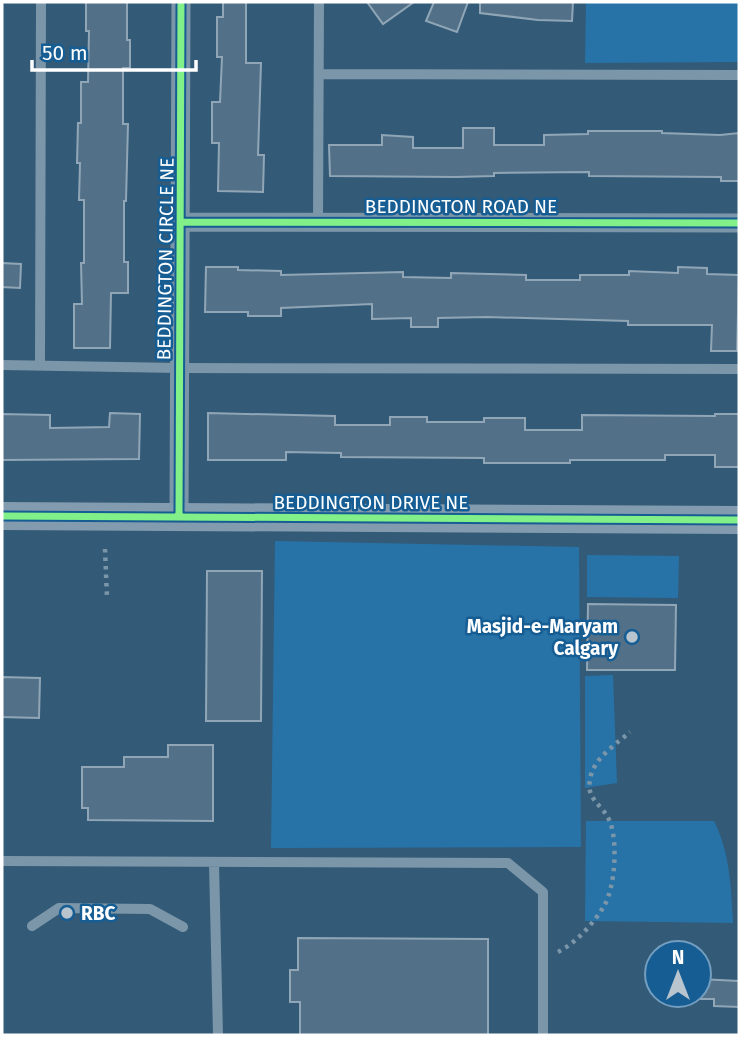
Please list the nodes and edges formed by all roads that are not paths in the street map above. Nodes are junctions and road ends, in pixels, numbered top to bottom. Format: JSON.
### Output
{"nodes":[{"id":1,"x":41,"y":2,"type":"edge"},
{"id":2,"x":181,"y":2,"type":"edge"},
{"id":3,"x":319,"y":2,"type":"edge"},
{"id":4,"x":319,"y":74,"type":"junction"},
{"id":5,"x":739,"y":75,"type":"edge"},
{"id":6,"x":318,"y":221,"type":"junction"},
{"id":7,"x":182,"y":222,"type":"junction"},
{"id":8,"x":739,"y":223,"type":"edge"},
{"id":9,"x":2,"y":365,"type":"edge"},
{"id":10,"x":40,"y":365,"type":"junction"},
{"id":11,"x":180,"y":368,"type":"junction"},
{"id":12,"x":739,"y":369,"type":"edge"},
{"id":13,"x":2,"y":516,"type":"edge"},
{"id":14,"x":179,"y":517,"type":"junction"},
{"id":15,"x":739,"y":520,"type":"edge"},
{"id":16,"x":2,"y":861,"type":"edge"},
{"id":17,"x":214,"y":863,"type":"junction"},
{"id":18,"x":32,"y":926,"type":"dead end"},
{"id":19,"x":183,"y":927,"type":"dead end"},
{"id":20,"x":218,"y":1035,"type":"edge"},
{"id":21,"x":543,"y":1035,"type":"edge"}],
"edges":[{"from":1,"to":10,"type":"lane"},
{"from":2,"to":7,"type":"street","name":"BEDDINGTON CIRCLE NE"},
{"from":3,"to":4,"type":"lane"},
{"from":4,"to":5,"type":"lane"},
{"from":4,"to":6,"type":"lane"},
{"from":6,"to":7,"type":"street","name":"BEDDINGTON ROAD NE"},
{"from":6,"to":8,"type":"street","name":"BEDDINGTON ROAD NE"},
{"from":7,"to":11,"type":"street","name":"BEDDINGTON CIRCLE NE"},
{"from":9,"to":10,"type":"lane"},
{"from":10,"to":11,"type":"lane"},
{"from":11,"to":12,"type":"lane"},
{"from":11,"to":14,"type":"street","name":"BEDDINGTON CIRCLE NE"},
{"from":13,"to":14,"type":"street","name":"BEDDINGTON DRIVE NE"},
{"from":14,"to":15,"type":"street","name":"BEDDINGTON DRIVE NE"},
{"from":16,"to":17,"type":"lane"},
{"from":17,"to":20,"type":"lane"},
{"from":17,"to":21,"type":"lane"},
{"from":18,"to":19,"type":"lane"}]}
